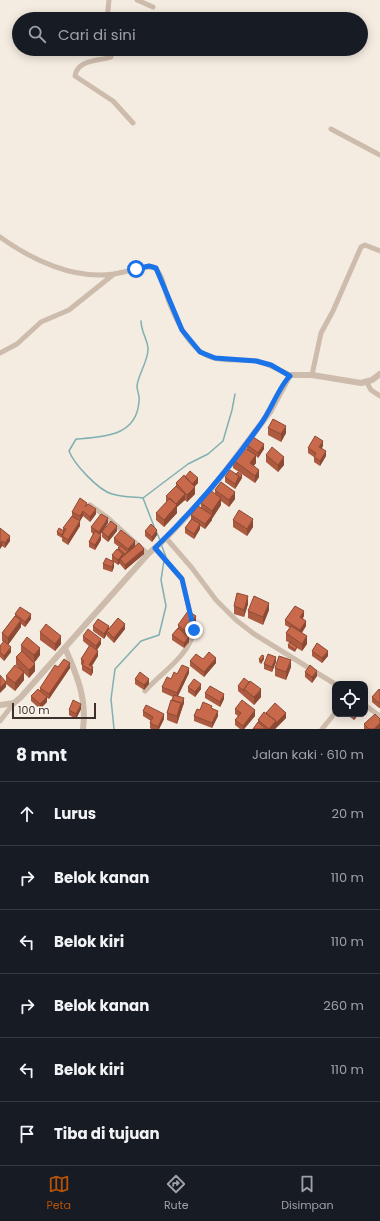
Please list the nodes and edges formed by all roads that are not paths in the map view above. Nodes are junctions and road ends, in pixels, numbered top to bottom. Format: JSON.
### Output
{"nodes":[{"id":1,"x":109,"y":0,"type":"edge"},
{"id":2,"x":137,"y":0,"type":"edge"},
{"id":3,"x":153,"y":7,"type":"dead end"},
{"id":4,"x":108,"y":12,"type":"edge"},
{"id":5,"x":111,"y":56,"type":"edge"},
{"id":6,"x":133,"y":123,"type":"dead end"},
{"id":7,"x":331,"y":129,"type":"dead end"},
{"id":8,"x":380,"y":155,"type":"edge"},
{"id":9,"x":0,"y":238,"type":"edge"},
{"id":10,"x":380,"y":251,"type":"edge"},
{"id":11,"x":114,"y":274,"type":"junction"},
{"id":12,"x":0,"y":353,"type":"edge"},
{"id":13,"x":312,"y":374,"type":"junction"},
{"id":14,"x":380,"y":374,"type":"edge"},
{"id":15,"x":290,"y":376,"type":"junction"},
{"id":16,"x":367,"y":383,"type":"junction"},
{"id":17,"x":380,"y":396,"type":"edge"},
{"id":18,"x":90,"y":505,"type":"edge"},
{"id":19,"x":164,"y":540,"type":"junction"},
{"id":20,"x":156,"y":547,"type":"junction"},
{"id":21,"x":148,"y":554,"type":"junction"},
{"id":22,"x":65,"y":648,"type":"junction"},
{"id":23,"x":332,"y":682,"type":"edge"},
{"id":24,"x":145,"y":691,"type":"dead end"},
{"id":25,"x":14,"y":703,"type":"junction"},
{"id":26,"x":0,"y":705,"type":"edge"},
{"id":27,"x":368,"y":707,"type":"edge"},
{"id":28,"x":380,"y":716,"type":"edge"},
{"id":29,"x":332,"y":717,"type":"edge"},
{"id":30,"x":0,"y":721,"type":"edge"},
{"id":31,"x":83,"y":729,"type":"edge"},
{"id":32,"x":322,"y":729,"type":"edge"}],
"edges":[{"from":1,"to":4,"type":"street"},
{"from":2,"to":3,"type":"street"},
{"from":5,"to":6,"type":"street"},
{"from":7,"to":8,"type":"street"},
{"from":9,"to":11,"type":"street"},
{"from":10,"to":13,"type":"street"},
{"from":11,"to":12,"type":"street"},
{"from":11,"to":15,"type":"street"},
{"from":13,"to":15,"type":"street"},
{"from":13,"to":16,"type":"street"},
{"from":14,"to":16,"type":"street"},
{"from":15,"to":19,"type":"street"},
{"from":16,"to":17,"type":"street"},
{"from":18,"to":21,"type":"street"},
{"from":19,"to":20,"type":"street"},
{"from":19,"to":23,"type":"street"},
{"from":20,"to":21,"type":"street"},
{"from":20,"to":24,"type":"street"},
{"from":21,"to":22,"type":"street"},
{"from":22,"to":25,"type":"street"},
{"from":22,"to":31,"type":"street"},
{"from":25,"to":26,"type":"street"},
{"from":25,"to":30,"type":"street"},
{"from":27,"to":28,"type":"street"},
{"from":29,"to":32,"type":"street"}]}
